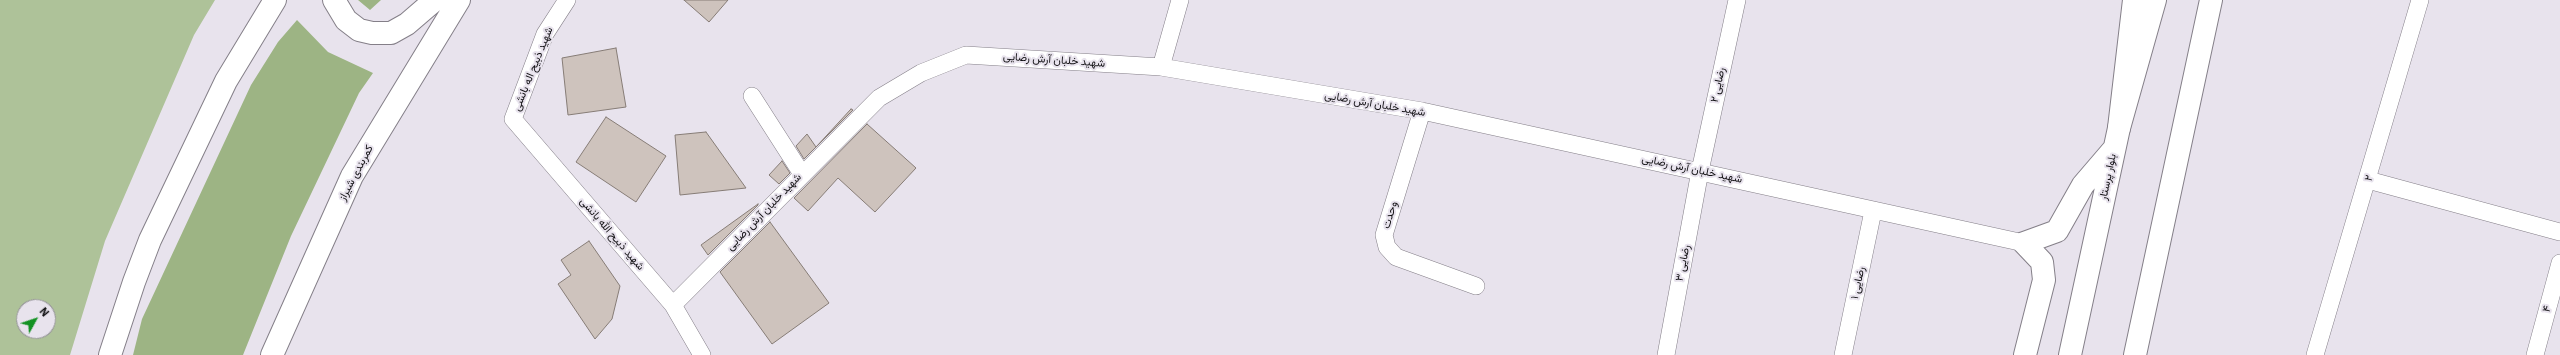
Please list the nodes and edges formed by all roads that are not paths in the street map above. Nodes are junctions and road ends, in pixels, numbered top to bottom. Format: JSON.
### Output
{"nodes":[{"id":1,"x":274,"y":0,"type":"edge"},
{"id":2,"x":334,"y":0,"type":"edge"},
{"id":3,"x":435,"y":0,"type":"edge"},
{"id":4,"x":459,"y":0,"type":"edge"},
{"id":5,"x":567,"y":0,"type":"edge"},
{"id":6,"x":1180,"y":0,"type":"edge"},
{"id":7,"x":1736,"y":0,"type":"edge"},
{"id":8,"x":2134,"y":0,"type":"edge"},
{"id":9,"x":2155,"y":0,"type":"edge"},
{"id":10,"x":2211,"y":0,"type":"edge"},
{"id":11,"x":2420,"y":0,"type":"edge"},
{"id":12,"x":1161,"y":67,"type":"junction"},
{"id":13,"x":752,"y":96,"type":"dead end"},
{"id":14,"x":1422,"y":111,"type":"junction"},
{"id":15,"x":513,"y":119,"type":"joint"},
{"id":16,"x":2117,"y":138,"type":"junction"},
{"id":17,"x":1700,"y":171,"type":"junction"},
{"id":18,"x":802,"y":174,"type":"junction"},
{"id":19,"x":2368,"y":180,"type":"junction"},
{"id":20,"x":1873,"y":210,"type":"junction"},
{"id":21,"x":2560,"y":232,"type":"edge"},
{"id":22,"x":2024,"y":243,"type":"junction"},
{"id":23,"x":2560,"y":263,"type":"edge"},
{"id":24,"x":1476,"y":286,"type":"dead end"},
{"id":25,"x":674,"y":305,"type":"junction"},
{"id":26,"x":110,"y":355,"type":"edge"},
{"id":27,"x":272,"y":355,"type":"edge"},
{"id":28,"x":702,"y":355,"type":"edge"},
{"id":29,"x":1666,"y":355,"type":"edge"},
{"id":30,"x":1843,"y":355,"type":"edge"},
{"id":31,"x":2025,"y":355,"type":"edge"},
{"id":32,"x":2070,"y":355,"type":"edge"},
{"id":33,"x":2135,"y":355,"type":"edge"},
{"id":34,"x":2315,"y":355,"type":"edge"},
{"id":35,"x":2535,"y":355,"type":"edge"}],
"edges":[{"from":1,"to":26,"type":"main road"},
{"from":2,"to":3,"type":"main road"},
{"from":4,"to":27,"type":"main road","name":"کمربندی شیراز"},
{"from":5,"to":15,"type":"street","name":"شهید ذبیح اله بانشی"},
{"from":6,"to":12,"type":"street"},
{"from":7,"to":17,"type":"street","name":"رضایی ۲"},
{"from":8,"to":16,"type":"main road"},
{"from":9,"to":16,"type":"main road","name":"بلوار پرستار"},
{"from":10,"to":33,"type":"main road"},
{"from":11,"to":19,"type":"street","name":"۲"},
{"from":12,"to":14,"type":"street","name":"شهید خلبان آرش رضایی"},
{"from":12,"to":18,"type":"street","name":"شهید خلبان آرش رضایی"},
{"from":13,"to":18,"type":"street"},
{"from":14,"to":17,"type":"street","name":"شهید خلبان آرش رضایی"},
{"from":14,"to":24,"type":"street","name":"وحدت"},
{"from":15,"to":25,"type":"street","name":"شهید ذبیح الله بانشی"},
{"from":16,"to":22,"type":"main road"},
{"from":16,"to":32,"type":"main road","name":"بلوار پرستار"},
{"from":17,"to":20,"type":"street","name":"شهید خلبان آرش رضایی"},
{"from":17,"to":29,"type":"street","name":"رضایی ۳"},
{"from":18,"to":25,"type":"street","name":"شهید خلبان آرش رضایی"},
{"from":19,"to":21,"type":"street"},
{"from":19,"to":34,"type":"street","name":"۲"},
{"from":20,"to":22,"type":"street","name":"شهید خلبان آرش رضایی"},
{"from":20,"to":30,"type":"street","name":"رضایی ۱"},
{"from":22,"to":31,"type":"main road"},
{"from":23,"to":35,"type":"street","name":"۴"},
{"from":25,"to":28,"type":"street","name":"شهید ذبیح الله بانشی"}]}
